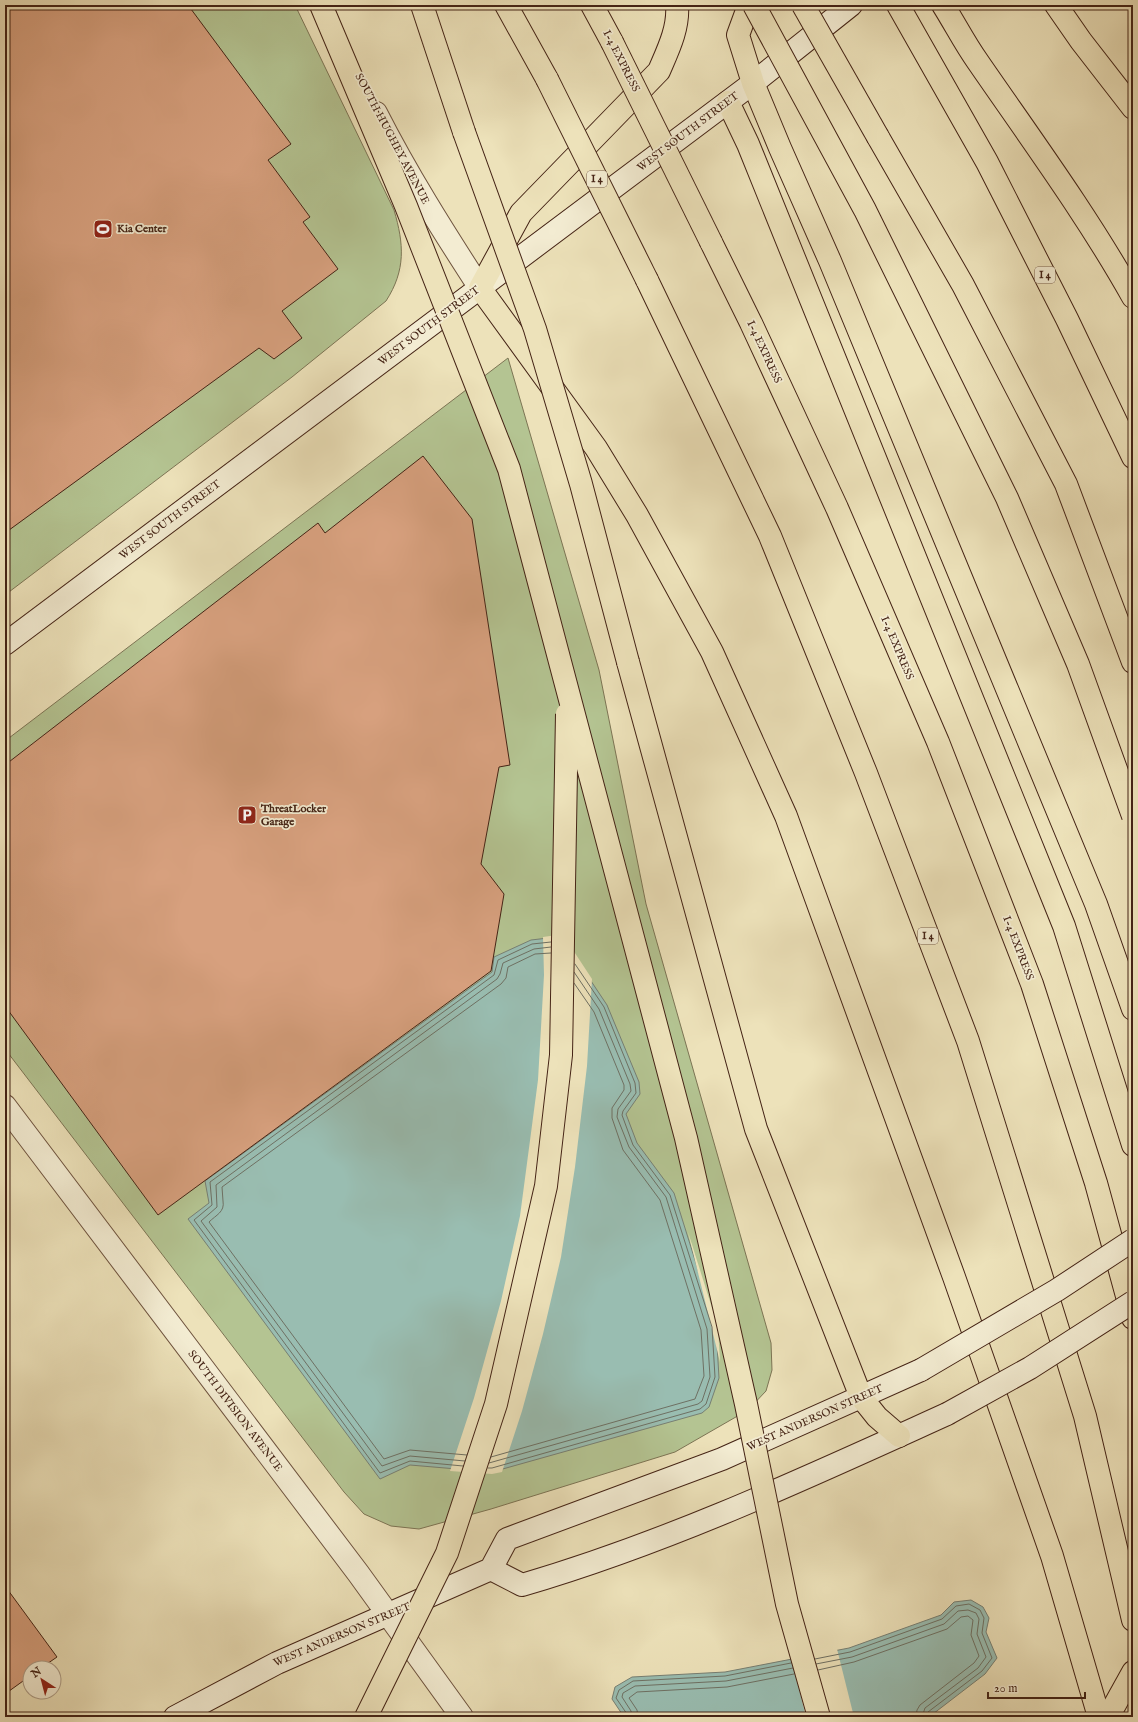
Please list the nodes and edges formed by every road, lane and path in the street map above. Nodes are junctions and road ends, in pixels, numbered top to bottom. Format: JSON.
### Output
{"nodes":[{"id":1,"x":321,"y":5,"type":"edge"},
{"id":2,"x":326,"y":5,"type":"edge"},
{"id":3,"x":422,"y":5,"type":"edge"},
{"id":4,"x":506,"y":5,"type":"edge"},
{"id":5,"x":592,"y":5,"type":"edge"},
{"id":6,"x":677,"y":5,"type":"edge"},
{"id":7,"x":749,"y":5,"type":"edge"},
{"id":8,"x":754,"y":5,"type":"edge"},
{"id":9,"x":803,"y":5,"type":"edge"},
{"id":10,"x":851,"y":5,"type":"edge"},
{"id":11,"x":898,"y":5,"type":"edge"},
{"id":12,"x":943,"y":5,"type":"edge"},
{"id":13,"x":1056,"y":5,"type":"edge"},
{"id":14,"x":753,"y":83,"type":"junction"},
{"id":15,"x":728,"y":102,"type":"junction"},
{"id":16,"x":1133,"y":108,"type":"edge"},
{"id":17,"x":480,"y":288,"type":"junction"},
{"id":18,"x":1133,"y":297,"type":"edge"},
{"id":19,"x":1133,"y":458,"type":"edge"},
{"id":20,"x":5,"y":644,"type":"edge"},
{"id":21,"x":1133,"y":662,"type":"edge"},
{"id":22,"x":568,"y":687,"type":"junction"},
{"id":23,"x":1133,"y":816,"type":"edge"},
{"id":24,"x":1133,"y":1009,"type":"edge"},
{"id":25,"x":5,"y":1106,"type":"edge"},
{"id":26,"x":1133,"y":1145,"type":"edge"},
{"id":27,"x":1133,"y":1240,"type":"edge"},
{"id":28,"x":1133,"y":1302,"type":"edge"},
{"id":29,"x":1133,"y":1318,"type":"edge"},
{"id":30,"x":861,"y":1397,"type":"junction"},
{"id":31,"x":899,"y":1436,"type":"junction"},
{"id":32,"x":491,"y":1569,"type":"junction"},
{"id":33,"x":389,"y":1615,"type":"junction"},
{"id":34,"x":1133,"y":1620,"type":"edge"},
{"id":35,"x":1133,"y":1672,"type":"edge"},
{"id":36,"x":175,"y":1717,"type":"edge"},
{"id":37,"x":366,"y":1717,"type":"edge"},
{"id":38,"x":462,"y":1717,"type":"edge"},
{"id":39,"x":819,"y":1717,"type":"edge"},
{"id":40,"x":1099,"y":1717,"type":"edge"},
{"id":41,"x":1108,"y":1717,"type":"edge"}],
"edges":[{"from":1,"to":22,"type":"highway","bridge":true},
{"from":2,"to":17,"type":"main road","name":"SOUTH HUGHEY AVENUE"},
{"from":3,"to":30,"type":"highway","bridge":true},
{"from":4,"to":34,"type":"highway","number":"I 4","bridge":true},
{"from":5,"to":29,"type":"highway","name":"I-4 EXPRESS","bridge":true},
{"from":6,"to":17,"type":"highway"},
{"from":7,"to":14,"type":"highway"},
{"from":8,"to":23,"type":"highway","bridge":true},
{"from":9,"to":21,"type":"highway","bridge":true},
{"from":10,"to":14,"type":"main road","name":"WEST SOUTH STREET"},
{"from":11,"to":19,"type":"highway","number":"I 4"},
{"from":12,"to":18,"type":"highway"},
{"from":13,"to":16,"type":"highway"},
{"from":14,"to":15,"type":"main road","name":"WEST SOUTH STREET"},
{"from":14,"to":24,"type":"highway"},
{"from":15,"to":17,"type":"main road","name":"WEST SOUTH STREET"},
{"from":15,"to":26,"type":"highway"},
{"from":17,"to":20,"type":"main road","name":"WEST SOUTH STREET"},
{"from":17,"to":40,"type":"highway"},
{"from":22,"to":37,"type":"highway","bridge":true},
{"from":22,"to":39,"type":"highway","bridge":true},
{"from":25,"to":33,"type":"main road","name":"SOUTH DIVISION AVENUE"},
{"from":27,"to":30,"type":"main road","name":"WEST ANDERSON STREET","bridge":true},
{"from":28,"to":31,"type":"main road","bridge":true},
{"from":30,"to":31,"type":"highway"},
{"from":30,"to":32,"type":"main road","name":"WEST ANDERSON STREET"},
{"from":31,"to":32,"type":"main road"},
{"from":32,"to":33,"type":"main road","name":"WEST ANDERSON STREET"},
{"from":33,"to":36,"type":"main road","name":"WEST ANDERSON STREET"},
{"from":33,"to":38,"type":"main road","name":"SOUTH DIVISION AVENUE"},
{"from":35,"to":41,"type":"highway"}]}
